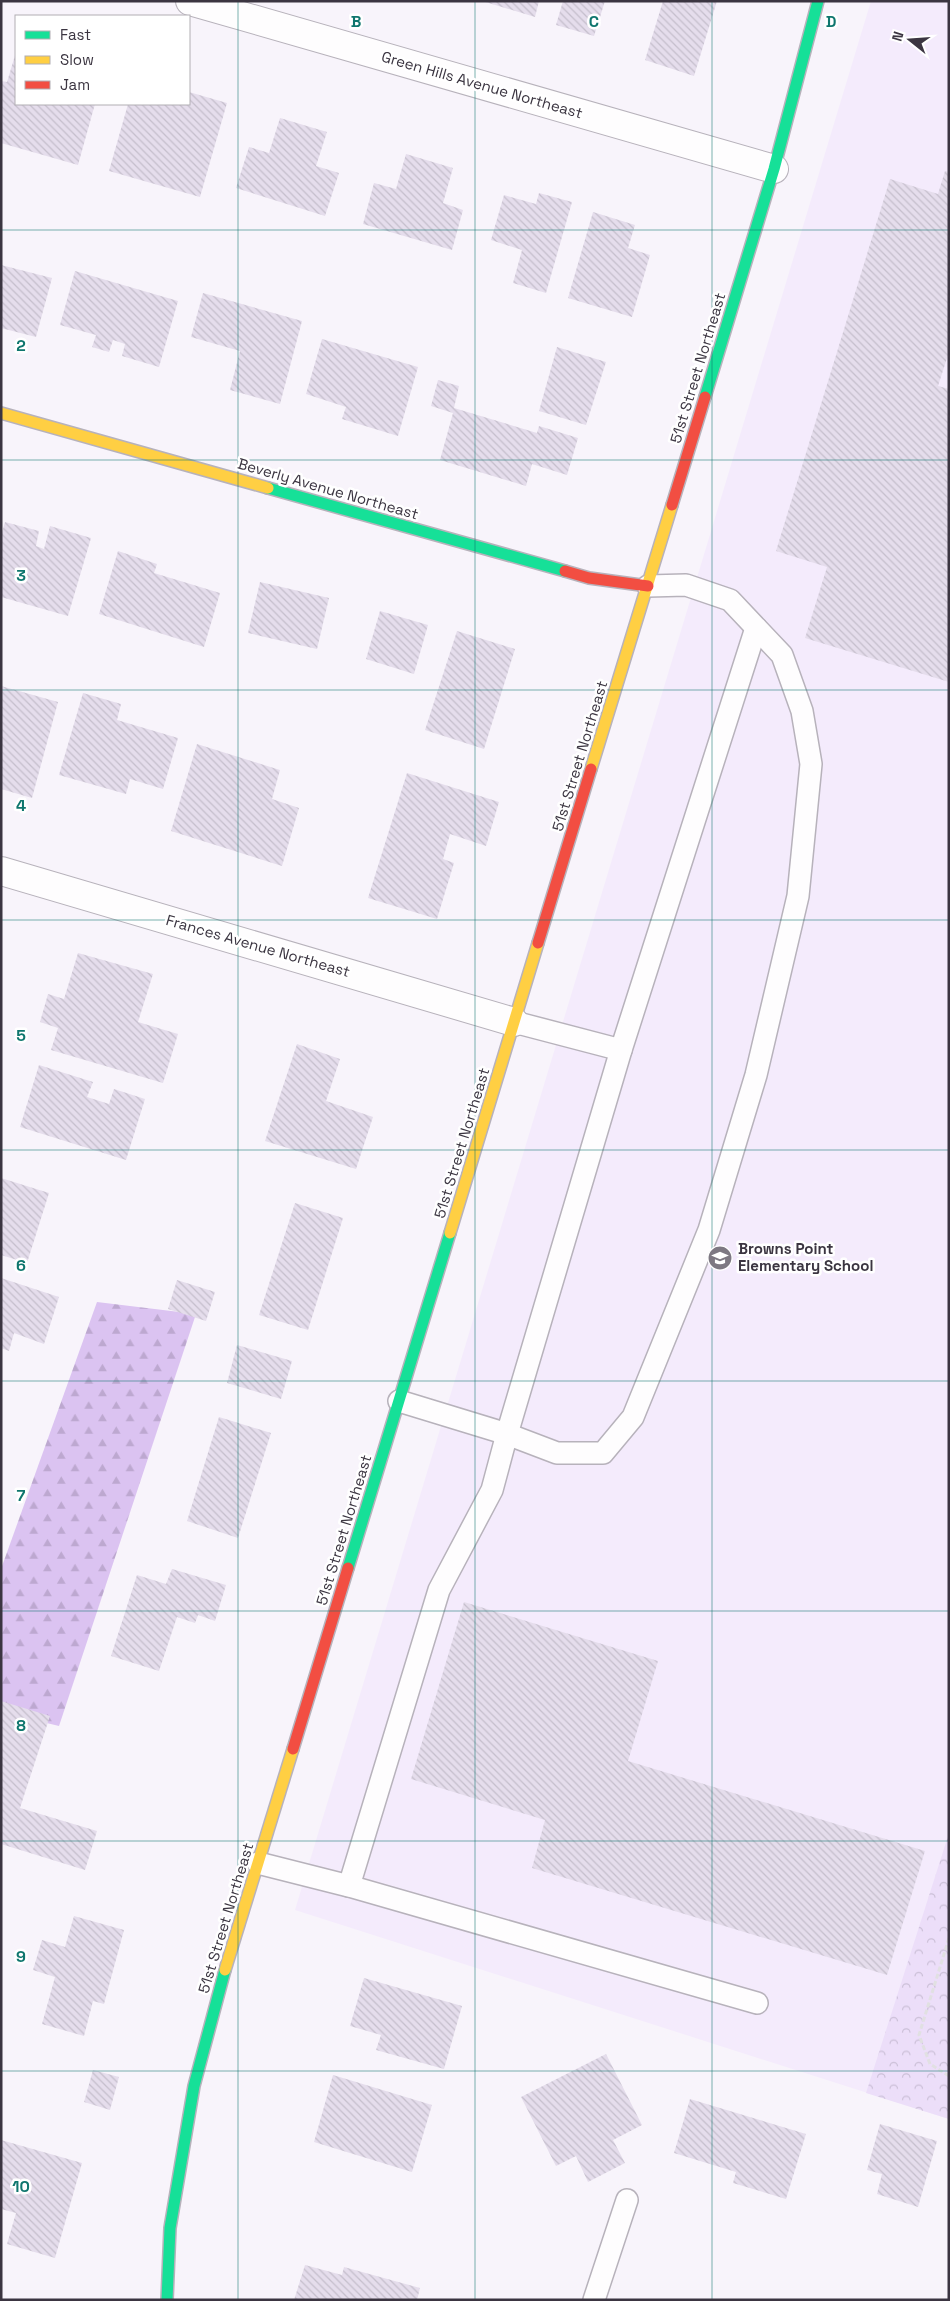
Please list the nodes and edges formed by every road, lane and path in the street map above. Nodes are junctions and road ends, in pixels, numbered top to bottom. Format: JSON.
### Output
{"nodes":[{"id":1,"x":190,"y":1,"type":"edge"},
{"id":2,"x":818,"y":1,"type":"edge"},
{"id":3,"x":774,"y":170,"type":"junction"},
{"id":4,"x":1,"y":413,"type":"edge"},
{"id":5,"x":648,"y":586,"type":"junction"},
{"id":6,"x":756,"y":628,"type":"junction"},
{"id":7,"x":1,"y":870,"type":"edge"},
{"id":8,"x":514,"y":1022,"type":"junction"},
{"id":9,"x":621,"y":1050,"type":"junction"},
{"id":10,"x":399,"y":1401,"type":"junction"},
{"id":11,"x":506,"y":1434,"type":"junction"},
{"id":12,"x":258,"y":1863,"type":"junction"},
{"id":13,"x":349,"y":1886,"type":"junction"},
{"id":14,"x":949,"y":1938,"type":"edge"},
{"id":15,"x":756,"y":2003,"type":"dead end"},
{"id":16,"x":949,"y":2076,"type":"edge"},
{"id":17,"x":627,"y":2200,"type":"dead end"},
{"id":18,"x":167,"y":2300,"type":"edge"},
{"id":19,"x":594,"y":2300,"type":"edge"}],
"edges":[{"from":1,"to":3,"type":"street","name":"Green Hills Avenue Northeast"},
{"from":2,"to":3,"type":"street","name":"51st Street Northeast"},
{"from":3,"to":5,"type":"street","name":"51st Street Northeast"},
{"from":4,"to":5,"type":"street","name":"Beverly Avenue Northeast"},
{"from":5,"to":6,"type":"lane"},
{"from":5,"to":8,"type":"street","name":"51st Street Northeast"},
{"from":6,"to":9,"type":"lane"},
{"from":6,"to":11,"type":"lane"},
{"from":7,"to":8,"type":"street","name":"Frances Avenue Northeast"},
{"from":8,"to":9,"type":"lane"},
{"from":8,"to":10,"type":"street","name":"51st Street Northeast"},
{"from":9,"to":11,"type":"lane"},
{"from":10,"to":11,"type":"lane"},
{"from":10,"to":12,"type":"street","name":"51st Street Northeast"},
{"from":11,"to":13,"type":"lane"},
{"from":12,"to":13,"type":"lane"},
{"from":12,"to":18,"type":"street","name":"51st Street Northeast"},
{"from":13,"to":15,"type":"lane"},
{"from":14,"to":16,"type":"path"},
{"from":17,"to":19,"type":"lane"}]}
